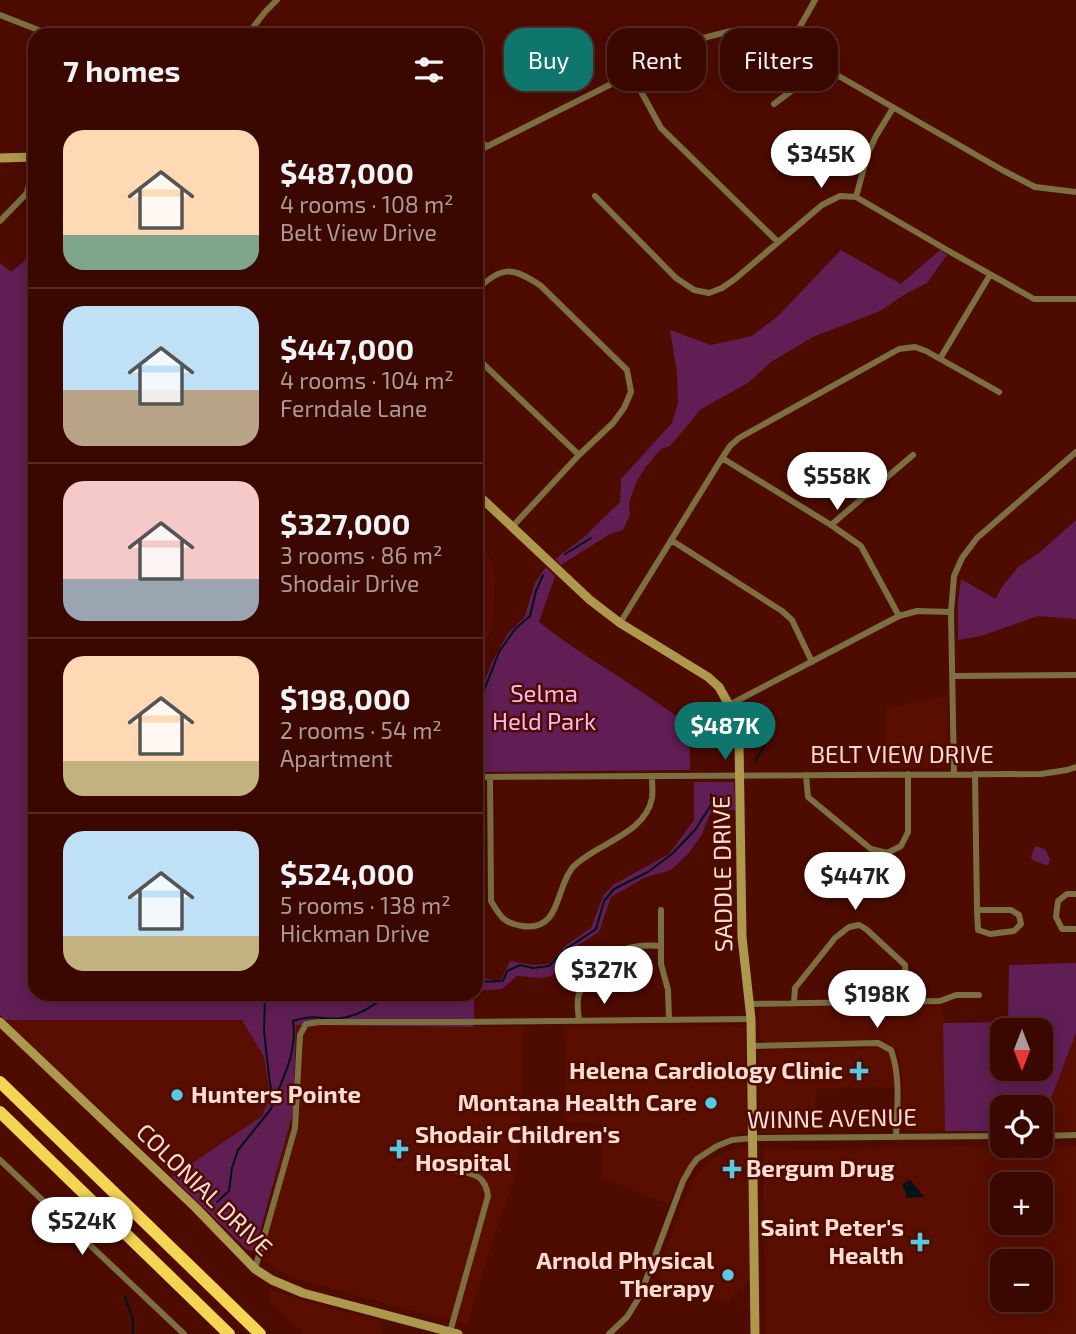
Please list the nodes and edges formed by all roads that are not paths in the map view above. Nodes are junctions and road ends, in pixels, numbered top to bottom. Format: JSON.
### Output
{"nodes":[{"id":1,"x":276,"y":0,"type":"edge"},
{"id":2,"x":815,"y":0,"type":"edge"},
{"id":3,"x":0,"y":15,"type":"edge"},
{"id":4,"x":31,"y":28,"type":"edge"},
{"id":5,"x":252,"y":28,"type":"edge"},
{"id":6,"x":799,"y":28,"type":"edge"},
{"id":7,"x":838,"y":76,"type":"edge"},
{"id":8,"x":607,"y":87,"type":"edge"},
{"id":9,"x":641,"y":91,"type":"edge"},
{"id":10,"x":791,"y":91,"type":"edge"},
{"id":11,"x":774,"y":104,"type":"dead end"},
{"id":12,"x":893,"y":108,"type":"junction"},
{"id":13,"x":483,"y":143,"type":"edge"},
{"id":14,"x":487,"y":146,"type":"junction"},
{"id":15,"x":483,"y":148,"type":"edge"},
{"id":16,"x":28,"y":157,"type":"edge"},
{"id":17,"x":0,"y":158,"type":"edge"},
{"id":18,"x":28,"y":189,"type":"edge"},
{"id":19,"x":1076,"y":192,"type":"edge"},
{"id":20,"x":595,"y":196,"type":"dead end"},
{"id":21,"x":856,"y":197,"type":"junction"},
{"id":22,"x":0,"y":221,"type":"edge"},
{"id":23,"x":778,"y":242,"type":"junction"},
{"id":24,"x":990,"y":275,"type":"junction"},
{"id":25,"x":483,"y":284,"type":"edge"},
{"id":26,"x":1076,"y":299,"type":"edge"},
{"id":27,"x":940,"y":357,"type":"junction"},
{"id":28,"x":483,"y":364,"type":"edge"},
{"id":29,"x":999,"y":393,"type":"dead end"},
{"id":30,"x":1076,"y":452,"type":"edge"},
{"id":31,"x":913,"y":454,"type":"dead end"},
{"id":32,"x":579,"y":455,"type":"junction"},
{"id":33,"x":722,"y":458,"type":"junction"},
{"id":34,"x":483,"y":500,"type":"edge"},
{"id":35,"x":831,"y":525,"type":"junction"},
{"id":36,"x":512,"y":527,"type":"junction"},
{"id":37,"x":671,"y":540,"type":"junction"},
{"id":38,"x":951,"y":612,"type":"junction"},
{"id":39,"x":900,"y":616,"type":"junction"},
{"id":40,"x":620,"y":622,"type":"junction"},
{"id":41,"x":812,"y":662,"type":"junction"},
{"id":42,"x":1076,"y":675,"type":"edge"},
{"id":43,"x":953,"y":676,"type":"junction"},
{"id":44,"x":729,"y":705,"type":"junction"},
{"id":45,"x":1076,"y":767,"type":"edge"},
{"id":46,"x":908,"y":774,"type":"junction"},
{"id":47,"x":975,"y":774,"type":"junction"},
{"id":48,"x":806,"y":775,"type":"junction"},
{"id":49,"x":954,"y":775,"type":"junction"},
{"id":50,"x":652,"y":776,"type":"junction"},
{"id":51,"x":740,"y":776,"type":"junction"},
{"id":52,"x":483,"y":777,"type":"edge"},
{"id":53,"x":490,"y":777,"type":"junction"},
{"id":54,"x":1076,"y":894,"type":"edge"},
{"id":55,"x":661,"y":910,"type":"dead end"},
{"id":56,"x":977,"y":910,"type":"junction"},
{"id":57,"x":1076,"y":929,"type":"edge"},
{"id":58,"x":661,"y":946,"type":"junction"},
{"id":59,"x":979,"y":995,"type":"dead end"},
{"id":60,"x":907,"y":1001,"type":"junction"},
{"id":61,"x":794,"y":1002,"type":"junction"},
{"id":62,"x":750,"y":1004,"type":"junction"},
{"id":63,"x":669,"y":1019,"type":"junction"},
{"id":64,"x":751,"y":1019,"type":"junction"},
{"id":65,"x":579,"y":1020,"type":"junction"},
{"id":66,"x":0,"y":1022,"type":"edge"},
{"id":67,"x":752,"y":1046,"type":"junction"},
{"id":68,"x":0,"y":1082,"type":"edge"},
{"id":69,"x":0,"y":1112,"type":"edge"},
{"id":70,"x":1076,"y":1135,"type":"edge"},
{"id":71,"x":990,"y":1136,"type":"edge"},
{"id":72,"x":1053,"y":1136,"type":"edge"},
{"id":73,"x":753,"y":1138,"type":"junction"},
{"id":74,"x":896,"y":1138,"type":"junction"},
{"id":75,"x":0,"y":1160,"type":"edge"},
{"id":76,"x":454,"y":1170,"type":"dead end"},
{"id":77,"x":256,"y":1269,"type":"junction"},
{"id":78,"x":454,"y":1333,"type":"edge"},
{"id":79,"x":184,"y":1334,"type":"edge"},
{"id":80,"x":229,"y":1334,"type":"edge"},
{"id":81,"x":260,"y":1334,"type":"edge"},
{"id":82,"x":609,"y":1334,"type":"edge"},
{"id":83,"x":755,"y":1334,"type":"edge"}],
"edges":[{"from":1,"to":5,"type":"street"},
{"from":2,"to":6,"type":"street"},
{"from":3,"to":4,"type":"street"},
{"from":7,"to":12,"type":"street"},
{"from":8,"to":14,"type":"street"},
{"from":9,"to":23,"type":"street"},
{"from":10,"to":11,"type":"street"},
{"from":12,"to":19,"type":"street"},
{"from":12,"to":21,"type":"street"},
{"from":13,"to":14,"type":"street"},
{"from":14,"to":15,"type":"street"},
{"from":16,"to":17,"type":"street"},
{"from":18,"to":22,"type":"street"},
{"from":20,"to":23,"type":"street"},
{"from":21,"to":23,"type":"street"},
{"from":21,"to":24,"type":"street"},
{"from":24,"to":26,"type":"street"},
{"from":24,"to":27,"type":"street"},
{"from":25,"to":32,"type":"street"},
{"from":27,"to":29,"type":"street"},
{"from":27,"to":33,"type":"street"},
{"from":28,"to":32,"type":"street"},
{"from":30,"to":38,"type":"street"},
{"from":31,"to":35,"type":"street"},
{"from":32,"to":36,"type":"street"},
{"from":33,"to":35,"type":"street"},
{"from":33,"to":37,"type":"street"},
{"from":34,"to":36,"type":"street","name":"SADDLE DRIVE"},
{"from":35,"to":39,"type":"street"},
{"from":36,"to":40,"type":"street","name":"SADDLE DRIVE"},
{"from":37,"to":40,"type":"street"},
{"from":37,"to":41,"type":"street"},
{"from":38,"to":39,"type":"street"},
{"from":38,"to":43,"type":"street"},
{"from":39,"to":41,"type":"street"},
{"from":40,"to":44,"type":"street","name":"SADDLE DRIVE"},
{"from":41,"to":44,"type":"street"},
{"from":42,"to":43,"type":"street"},
{"from":43,"to":49,"type":"street"},
{"from":44,"to":51,"type":"street","name":"SADDLE DRIVE"},
{"from":45,"to":47,"type":"street","name":"BELT VIEW DRIVE"},
{"from":46,"to":48,"type":"street","name":"BELT VIEW DRIVE"},
{"from":46,"to":48,"type":"street"},
{"from":46,"to":49,"type":"street","name":"BELT VIEW DRIVE"},
{"from":47,"to":49,"type":"street","name":"BELT VIEW DRIVE"},
{"from":47,"to":56,"type":"street"},
{"from":48,"to":51,"type":"street","name":"BELT VIEW DRIVE"},
{"from":50,"to":51,"type":"street","name":"BELT VIEW DRIVE"},
{"from":50,"to":53,"type":"street","name":"BELT VIEW DRIVE"},
{"from":50,"to":53,"type":"street"},
{"from":51,"to":62,"type":"street","name":"SADDLE DRIVE"},
{"from":52,"to":53,"type":"street","name":"BELT VIEW DRIVE"},
{"from":54,"to":57,"type":"street"},
{"from":55,"to":58,"type":"street"},
{"from":56,"to":56,"type":"street"},
{"from":58,"to":63,"type":"street"},
{"from":58,"to":65,"type":"street"},
{"from":59,"to":60,"type":"street"},
{"from":60,"to":61,"type":"street"},
{"from":60,"to":61,"type":"street"},
{"from":61,"to":62,"type":"street"},
{"from":62,"to":64,"type":"street","name":"SADDLE DRIVE"},
{"from":63,"to":64,"type":"street"},
{"from":63,"to":65,"type":"street"},
{"from":64,"to":67,"type":"street","name":"SADDLE DRIVE"},
{"from":65,"to":77,"type":"street"},
{"from":66,"to":77,"type":"street","name":"COLONIAL DRIVE"},
{"from":67,"to":73,"type":"street","name":"SADDLE DRIVE"},
{"from":67,"to":74,"type":"street"},
{"from":68,"to":81,"type":"highway"},
{"from":69,"to":80,"type":"highway"},
{"from":70,"to":72,"type":"street"},
{"from":71,"to":74,"type":"street","name":"WINNE AVENUE"},
{"from":73,"to":74,"type":"street","name":"WINNE AVENUE"},
{"from":73,"to":82,"type":"street","name":"WINNE AVENUE"},
{"from":73,"to":83,"type":"street","name":"SADDLE DRIVE"},
{"from":75,"to":79,"type":"street"},
{"from":76,"to":78,"type":"street"},
{"from":77,"to":78,"type":"street","name":"COLONIAL DRIVE"}]}
